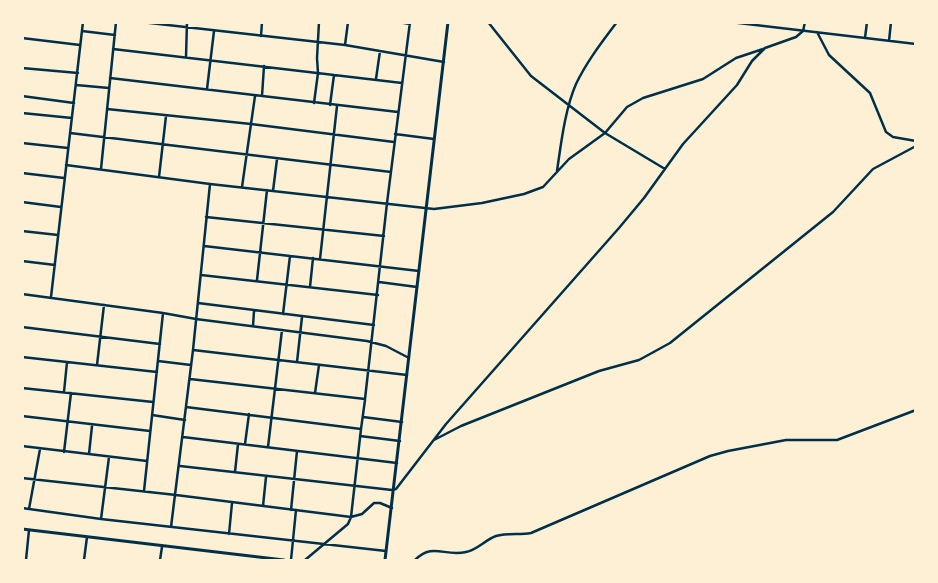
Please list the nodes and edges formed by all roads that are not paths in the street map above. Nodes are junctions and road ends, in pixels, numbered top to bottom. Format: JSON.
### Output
{"nodes":[{"id":1,"x":83,"y":22,"type":"edge"},
{"id":2,"x":116,"y":22,"type":"edge"},
{"id":3,"x":141,"y":22,"type":"edge"},
{"id":4,"x":187,"y":22,"type":"edge"},
{"id":5,"x":262,"y":22,"type":"edge"},
{"id":6,"x":319,"y":22,"type":"edge"},
{"id":7,"x":348,"y":22,"type":"edge"},
{"id":8,"x":398,"y":22,"type":"edge"},
{"id":9,"x":448,"y":22,"type":"edge"},
{"id":10,"x":488,"y":22,"type":"edge"},
{"id":11,"x":618,"y":22,"type":"edge"},
{"id":12,"x":730,"y":22,"type":"edge"},
{"id":13,"x":805,"y":22,"type":"edge"},
{"id":14,"x":867,"y":22,"type":"edge"},
{"id":15,"x":891,"y":22,"type":"edge"},
{"id":16,"x":410,"y":23,"type":"edge"},
{"id":17,"x":751,"y":24,"type":"edge"},
{"id":18,"x":187,"y":28,"type":"junction"},
{"id":19,"x":82,"y":31,"type":"junction"},
{"id":20,"x":803,"y":31,"type":"junction"},
{"id":21,"x":214,"y":32,"type":"junction"},
{"id":22,"x":817,"y":32,"type":"junction"},
{"id":23,"x":115,"y":34,"type":"junction"},
{"id":24,"x":261,"y":36,"type":"junction"},
{"id":25,"x":22,"y":38,"type":"edge"},
{"id":26,"x":865,"y":38,"type":"junction"},
{"id":27,"x":889,"y":40,"type":"junction"},
{"id":28,"x":317,"y":42,"type":"junction"},
{"id":29,"x":916,"y":44,"type":"edge"},
{"id":30,"x":80,"y":45,"type":"junction"},
{"id":31,"x":345,"y":45,"type":"junction"},
{"id":32,"x":765,"y":48,"type":"junction"},
{"id":33,"x":113,"y":49,"type":"junction"},
{"id":34,"x":380,"y":51,"type":"junction"},
{"id":35,"x":406,"y":55,"type":"junction"},
{"id":36,"x":186,"y":57,"type":"junction"},
{"id":37,"x":211,"y":60,"type":"junction"},
{"id":38,"x":444,"y":62,"type":"junction"},
{"id":39,"x":264,"y":66,"type":"junction"},
{"id":40,"x":22,"y":68,"type":"edge"},
{"id":41,"x":78,"y":73,"type":"junction"},
{"id":42,"x":318,"y":73,"type":"junction"},
{"id":43,"x":334,"y":75,"type":"junction"},
{"id":44,"x":110,"y":78,"type":"junction"},
{"id":45,"x":376,"y":80,"type":"junction"},
{"id":46,"x":402,"y":83,"type":"junction"},
{"id":47,"x":76,"y":85,"type":"junction"},
{"id":48,"x":109,"y":88,"type":"junction"},
{"id":49,"x":207,"y":89,"type":"junction"},
{"id":50,"x":22,"y":96,"type":"edge"},
{"id":51,"x":255,"y":96,"type":"junction"},
{"id":52,"x":262,"y":96,"type":"junction"},
{"id":53,"x":74,"y":103,"type":"junction"},
{"id":54,"x":314,"y":103,"type":"junction"},
{"id":55,"x":330,"y":105,"type":"junction"},
{"id":56,"x":337,"y":106,"type":"junction"},
{"id":57,"x":569,"y":106,"type":"junction"},
{"id":58,"x":107,"y":109,"type":"junction"},
{"id":59,"x":398,"y":112,"type":"junction"},
{"id":60,"x":22,"y":113,"type":"edge"},
{"id":61,"x":166,"y":116,"type":"junction"},
{"id":62,"x":72,"y":118,"type":"junction"},
{"id":63,"x":251,"y":124,"type":"junction"},
{"id":64,"x":70,"y":133,"type":"junction"},
{"id":65,"x":605,"y":133,"type":"junction"},
{"id":66,"x":334,"y":134,"type":"junction"},
{"id":67,"x":396,"y":134,"type":"junction"},
{"id":68,"x":104,"y":137,"type":"junction"},
{"id":69,"x":434,"y":139,"type":"junction"},
{"id":70,"x":916,"y":141,"type":"edge"},
{"id":71,"x":394,"y":142,"type":"junction"},
{"id":72,"x":22,"y":143,"type":"edge"},
{"id":73,"x":163,"y":144,"type":"junction"},
{"id":74,"x":916,"y":146,"type":"edge"},
{"id":75,"x":68,"y":148,"type":"junction"},
{"id":76,"x":247,"y":155,"type":"junction"},
{"id":77,"x":277,"y":159,"type":"junction"},
{"id":78,"x":66,"y":165,"type":"junction"},
{"id":79,"x":331,"y":165,"type":"junction"},
{"id":80,"x":101,"y":169,"type":"junction"},
{"id":81,"x":665,"y":169,"type":"junction"},
{"id":82,"x":391,"y":172,"type":"junction"},
{"id":83,"x":556,"y":172,"type":"junction"},
{"id":84,"x":22,"y":173,"type":"edge"},
{"id":85,"x":160,"y":177,"type":"junction"},
{"id":86,"x":64,"y":178,"type":"junction"},
{"id":87,"x":210,"y":184,"type":"junction"},
{"id":88,"x":242,"y":187,"type":"junction"},
{"id":89,"x":266,"y":190,"type":"junction"},
{"id":90,"x":272,"y":191,"type":"junction"},
{"id":91,"x":328,"y":197,"type":"junction"},
{"id":92,"x":22,"y":202,"type":"edge"},
{"id":93,"x":387,"y":203,"type":"junction"},
{"id":94,"x":61,"y":207,"type":"junction"},
{"id":95,"x":426,"y":209,"type":"junction"},
{"id":96,"x":206,"y":217,"type":"junction"},
{"id":97,"x":263,"y":223,"type":"junction"},
{"id":98,"x":324,"y":229,"type":"junction"},
{"id":99,"x":22,"y":231,"type":"edge"},
{"id":100,"x":58,"y":235,"type":"junction"},
{"id":101,"x":384,"y":236,"type":"junction"},
{"id":102,"x":204,"y":246,"type":"junction"},
{"id":103,"x":260,"y":252,"type":"junction"},
{"id":104,"x":290,"y":256,"type":"junction"},
{"id":105,"x":313,"y":258,"type":"junction"},
{"id":106,"x":320,"y":259,"type":"junction"},
{"id":107,"x":22,"y":261,"type":"edge"},
{"id":108,"x":54,"y":265,"type":"junction"},
{"id":109,"x":381,"y":266,"type":"junction"},
{"id":110,"x":419,"y":271,"type":"junction"},
{"id":111,"x":201,"y":275,"type":"junction"},
{"id":112,"x":257,"y":280,"type":"junction"},
{"id":113,"x":379,"y":282,"type":"junction"},
{"id":114,"x":287,"y":284,"type":"junction"},
{"id":115,"x":310,"y":286,"type":"junction"},
{"id":116,"x":417,"y":287,"type":"junction"},
{"id":117,"x":22,"y":294,"type":"edge"},
{"id":118,"x":378,"y":295,"type":"junction"},
{"id":119,"x":51,"y":297,"type":"junction"},
{"id":120,"x":198,"y":303,"type":"junction"},
{"id":121,"x":104,"y":305,"type":"junction"},
{"id":122,"x":254,"y":311,"type":"junction"},
{"id":123,"x":163,"y":313,"type":"junction"},
{"id":124,"x":283,"y":314,"type":"junction"},
{"id":125,"x":302,"y":316,"type":"junction"},
{"id":126,"x":196,"y":319,"type":"junction"},
{"id":127,"x":374,"y":325,"type":"junction"},
{"id":128,"x":253,"y":326,"type":"junction"},
{"id":129,"x":22,"y":327,"type":"edge"},
{"id":130,"x":282,"y":330,"type":"junction"},
{"id":131,"x":300,"y":332,"type":"junction"},
{"id":132,"x":101,"y":336,"type":"junction"},
{"id":133,"x":372,"y":342,"type":"junction"},
{"id":134,"x":160,"y":344,"type":"junction"},
{"id":135,"x":193,"y":350,"type":"junction"},
{"id":136,"x":22,"y":357,"type":"edge"},
{"id":137,"x":409,"y":358,"type":"junction"},
{"id":138,"x":278,"y":360,"type":"junction"},
{"id":139,"x":158,"y":361,"type":"junction"},
{"id":140,"x":67,"y":362,"type":"junction"},
{"id":141,"x":297,"y":362,"type":"junction"},
{"id":142,"x":96,"y":365,"type":"junction"},
{"id":143,"x":191,"y":365,"type":"junction"},
{"id":144,"x":319,"y":365,"type":"junction"},
{"id":145,"x":369,"y":371,"type":"junction"},
{"id":146,"x":157,"y":372,"type":"junction"},
{"id":147,"x":407,"y":376,"type":"junction"},
{"id":148,"x":190,"y":379,"type":"junction"},
{"id":149,"x":22,"y":388,"type":"edge"},
{"id":150,"x":275,"y":388,"type":"junction"},
{"id":151,"x":64,"y":392,"type":"junction"},
{"id":152,"x":316,"y":392,"type":"junction"},
{"id":153,"x":71,"y":393,"type":"junction"},
{"id":154,"x":365,"y":399,"type":"junction"},
{"id":155,"x":153,"y":402,"type":"junction"},
{"id":156,"x":186,"y":407,"type":"junction"},
{"id":157,"x":916,"y":410,"type":"edge"},
{"id":158,"x":248,"y":414,"type":"junction"},
{"id":159,"x":152,"y":415,"type":"junction"},
{"id":160,"x":22,"y":416,"type":"edge"},
{"id":161,"x":272,"y":417,"type":"junction"},
{"id":162,"x":363,"y":417,"type":"junction"},
{"id":163,"x":185,"y":420,"type":"junction"},
{"id":164,"x":402,"y":422,"type":"junction"},
{"id":165,"x":67,"y":423,"type":"junction"},
{"id":166,"x":92,"y":425,"type":"junction"},
{"id":167,"x":361,"y":429,"type":"junction"},
{"id":168,"x":150,"y":431,"type":"junction"},
{"id":169,"x":360,"y":436,"type":"junction"},
{"id":170,"x":183,"y":437,"type":"junction"},
{"id":171,"x":400,"y":441,"type":"junction"},
{"id":172,"x":433,"y":441,"type":"junction"},
{"id":173,"x":238,"y":443,"type":"junction"},
{"id":174,"x":245,"y":444,"type":"junction"},
{"id":175,"x":22,"y":446,"type":"edge"},
{"id":176,"x":268,"y":447,"type":"junction"},
{"id":177,"x":40,"y":449,"type":"junction"},
{"id":178,"x":298,"y":451,"type":"junction"},
{"id":179,"x":64,"y":452,"type":"junction"},
{"id":180,"x":89,"y":454,"type":"junction"},
{"id":181,"x":109,"y":457,"type":"junction"},
{"id":182,"x":358,"y":458,"type":"junction"},
{"id":183,"x":146,"y":461,"type":"junction"},
{"id":184,"x":397,"y":463,"type":"junction"},
{"id":185,"x":180,"y":466,"type":"junction"},
{"id":186,"x":235,"y":472,"type":"junction"},
{"id":187,"x":266,"y":477,"type":"junction"},
{"id":188,"x":22,"y":478,"type":"edge"},
{"id":189,"x":35,"y":479,"type":"junction"},
{"id":190,"x":294,"y":480,"type":"junction"},
{"id":191,"x":355,"y":486,"type":"junction"},
{"id":192,"x":105,"y":487,"type":"junction"},
{"id":193,"x":394,"y":490,"type":"junction"},
{"id":194,"x":144,"y":492,"type":"junction"},
{"id":195,"x":176,"y":495,"type":"junction"},
{"id":196,"x":232,"y":502,"type":"junction"},
{"id":197,"x":262,"y":506,"type":"junction"},
{"id":198,"x":22,"y":508,"type":"edge"},
{"id":199,"x":392,"y":508,"type":"junction"},
{"id":200,"x":29,"y":509,"type":"junction"},
{"id":201,"x":291,"y":510,"type":"junction"},
{"id":202,"x":296,"y":510,"type":"junction"},
{"id":203,"x":351,"y":517,"type":"junction"},
{"id":204,"x":102,"y":519,"type":"junction"},
{"id":205,"x":171,"y":527,"type":"junction"},
{"id":206,"x":22,"y":529,"type":"edge"},
{"id":207,"x":30,"y":530,"type":"junction"},
{"id":208,"x":229,"y":534,"type":"junction"},
{"id":209,"x":87,"y":537,"type":"junction"},
{"id":210,"x":293,"y":540,"type":"junction"},
{"id":211,"x":325,"y":544,"type":"junction"},
{"id":212,"x":162,"y":546,"type":"junction"},
{"id":213,"x":386,"y":551,"type":"junction"},
{"id":214,"x":245,"y":556,"type":"junction"},
{"id":215,"x":26,"y":560,"type":"edge"},
{"id":216,"x":84,"y":560,"type":"edge"},
{"id":217,"x":160,"y":560,"type":"edge"},
{"id":218,"x":244,"y":560,"type":"edge"},
{"id":219,"x":284,"y":560,"type":"edge"},
{"id":220,"x":292,"y":560,"type":"edge"},
{"id":221,"x":305,"y":560,"type":"edge"},
{"id":222,"x":385,"y":560,"type":"edge"},
{"id":223,"x":415,"y":560,"type":"edge"}],
"edges":[{"from":1,"to":19,"type":"street"},
{"from":2,"to":23,"type":"street"},
{"from":3,"to":18,"type":"street"},
{"from":4,"to":18,"type":"street"},
{"from":5,"to":24,"type":"street"},
{"from":6,"to":28,"type":"street"},
{"from":7,"to":31,"type":"street"},
{"from":8,"to":16,"type":"street"},
{"from":9,"to":38,"type":"street"},
{"from":10,"to":57,"type":"street"},
{"from":11,"to":57,"type":"street"},
{"from":12,"to":17,"type":"street"},
{"from":13,"to":20,"type":"street"},
{"from":14,"to":26,"type":"street"},
{"from":15,"to":27,"type":"street"},
{"from":16,"to":35,"type":"street"},
{"from":17,"to":20,"type":"street"},
{"from":18,"to":21,"type":"street"},
{"from":18,"to":36,"type":"street"},
{"from":19,"to":23,"type":"street"},
{"from":19,"to":30,"type":"street"},
{"from":20,"to":22,"type":"street"},
{"from":20,"to":32,"type":"street"},
{"from":21,"to":24,"type":"street"},
{"from":21,"to":37,"type":"street"},
{"from":22,"to":26,"type":"street"},
{"from":22,"to":70,"type":"street"},
{"from":23,"to":33,"type":"street"},
{"from":24,"to":28,"type":"street"},
{"from":25,"to":30,"type":"street"},
{"from":26,"to":27,"type":"street"},
{"from":27,"to":29,"type":"street"},
{"from":28,"to":31,"type":"street"},
{"from":28,"to":42,"type":"street"},
{"from":30,"to":41,"type":"street"},
{"from":31,"to":34,"type":"street"},
{"from":32,"to":65,"type":"street"},
{"from":32,"to":81,"type":"street"},
{"from":33,"to":36,"type":"street"},
{"from":33,"to":44,"type":"street"},
{"from":34,"to":35,"type":"street"},
{"from":34,"to":45,"type":"street"},
{"from":35,"to":38,"type":"street"},
{"from":35,"to":46,"type":"street"},
{"from":36,"to":37,"type":"street"},
{"from":37,"to":39,"type":"street"},
{"from":37,"to":49,"type":"street"},
{"from":38,"to":69,"type":"street"},
{"from":39,"to":42,"type":"street"},
{"from":39,"to":52,"type":"street"},
{"from":40,"to":41,"type":"street"},
{"from":41,"to":47,"type":"street"},
{"from":42,"to":43,"type":"street"},
{"from":42,"to":54,"type":"street"},
{"from":43,"to":45,"type":"street"},
{"from":43,"to":55,"type":"street"},
{"from":44,"to":48,"type":"street"},
{"from":44,"to":49,"type":"street"},
{"from":45,"to":46,"type":"street"},
{"from":46,"to":59,"type":"street"},
{"from":47,"to":48,"type":"street"},
{"from":47,"to":53,"type":"street"},
{"from":48,"to":58,"type":"street"},
{"from":49,"to":51,"type":"street"},
{"from":50,"to":53,"type":"street"},
{"from":51,"to":52,"type":"street"},
{"from":51,"to":63,"type":"street"},
{"from":52,"to":54,"type":"street"},
{"from":53,"to":62,"type":"street"},
{"from":54,"to":55,"type":"street"},
{"from":55,"to":56,"type":"street"},
{"from":56,"to":59,"type":"street"},
{"from":56,"to":66,"type":"street"},
{"from":57,"to":65,"type":"street"},
{"from":57,"to":83,"type":"street"},
{"from":58,"to":61,"type":"street"},
{"from":58,"to":68,"type":"street"},
{"from":59,"to":67,"type":"street"},
{"from":60,"to":62,"type":"street"},
{"from":61,"to":63,"type":"street"},
{"from":61,"to":73,"type":"street"},
{"from":62,"to":64,"type":"street"},
{"from":63,"to":66,"type":"street"},
{"from":63,"to":76,"type":"street"},
{"from":64,"to":68,"type":"street"},
{"from":64,"to":75,"type":"street"},
{"from":65,"to":81,"type":"street"},
{"from":65,"to":83,"type":"street"},
{"from":66,"to":71,"type":"street"},
{"from":66,"to":79,"type":"street"},
{"from":67,"to":69,"type":"street"},
{"from":67,"to":71,"type":"street"},
{"from":68,"to":73,"type":"street"},
{"from":68,"to":80,"type":"street"},
{"from":69,"to":95,"type":"street"},
{"from":71,"to":82,"type":"street"},
{"from":72,"to":75,"type":"street"},
{"from":73,"to":76,"type":"street"},
{"from":73,"to":85,"type":"street"},
{"from":74,"to":172,"type":"street"},
{"from":75,"to":78,"type":"street"},
{"from":76,"to":77,"type":"street"},
{"from":76,"to":88,"type":"street"},
{"from":77,"to":79,"type":"street"},
{"from":77,"to":90,"type":"street"},
{"from":78,"to":80,"type":"street"},
{"from":78,"to":86,"type":"street"},
{"from":79,"to":82,"type":"street"},
{"from":79,"to":91,"type":"street"},
{"from":80,"to":85,"type":"street"},
{"from":81,"to":172,"type":"street"},
{"from":82,"to":93,"type":"street"},
{"from":83,"to":95,"type":"street"},
{"from":84,"to":86,"type":"street"},
{"from":85,"to":87,"type":"street"},
{"from":86,"to":94,"type":"street"},
{"from":87,"to":88,"type":"street"},
{"from":87,"to":96,"type":"street"},
{"from":88,"to":89,"type":"street"},
{"from":89,"to":90,"type":"street"},
{"from":89,"to":97,"type":"street"},
{"from":90,"to":91,"type":"street"},
{"from":91,"to":93,"type":"street"},
{"from":91,"to":98,"type":"street"},
{"from":92,"to":94,"type":"street"},
{"from":93,"to":95,"type":"street"},
{"from":93,"to":101,"type":"street"},
{"from":94,"to":100,"type":"street"},
{"from":95,"to":110,"type":"street"},
{"from":96,"to":97,"type":"street"},
{"from":96,"to":102,"type":"street"},
{"from":97,"to":98,"type":"street"},
{"from":97,"to":103,"type":"street"},
{"from":98,"to":101,"type":"street"},
{"from":98,"to":106,"type":"street"},
{"from":99,"to":100,"type":"street"},
{"from":100,"to":108,"type":"street"},
{"from":101,"to":109,"type":"street"},
{"from":102,"to":103,"type":"street"},
{"from":102,"to":111,"type":"street"},
{"from":103,"to":104,"type":"street"},
{"from":103,"to":112,"type":"street"},
{"from":104,"to":105,"type":"street"},
{"from":104,"to":114,"type":"street"},
{"from":105,"to":106,"type":"street"},
{"from":105,"to":115,"type":"street"},
{"from":106,"to":109,"type":"street"},
{"from":107,"to":108,"type":"street"},
{"from":108,"to":119,"type":"street"},
{"from":109,"to":110,"type":"street"},
{"from":109,"to":113,"type":"street"},
{"from":110,"to":116,"type":"street"},
{"from":111,"to":112,"type":"street"},
{"from":111,"to":120,"type":"street"},
{"from":112,"to":114,"type":"street"},
{"from":113,"to":116,"type":"street"},
{"from":113,"to":118,"type":"street"},
{"from":114,"to":115,"type":"street"},
{"from":114,"to":124,"type":"street"},
{"from":115,"to":118,"type":"street"},
{"from":116,"to":137,"type":"street"},
{"from":117,"to":119,"type":"street"},
{"from":118,"to":127,"type":"street"},
{"from":119,"to":121,"type":"street"},
{"from":120,"to":122,"type":"street"},
{"from":120,"to":126,"type":"street"},
{"from":121,"to":123,"type":"street"},
{"from":121,"to":132,"type":"street"},
{"from":122,"to":124,"type":"street"},
{"from":122,"to":128,"type":"street"},
{"from":123,"to":126,"type":"street"},
{"from":123,"to":134,"type":"street"},
{"from":124,"to":125,"type":"street"},
{"from":125,"to":127,"type":"street"},
{"from":125,"to":131,"type":"street"},
{"from":126,"to":128,"type":"street"},
{"from":126,"to":135,"type":"street"},
{"from":127,"to":133,"type":"street"},
{"from":128,"to":130,"type":"street"},
{"from":129,"to":132,"type":"street"},
{"from":130,"to":131,"type":"street"},
{"from":130,"to":138,"type":"street"},
{"from":131,"to":133,"type":"street"},
{"from":131,"to":141,"type":"street"},
{"from":132,"to":134,"type":"street"},
{"from":132,"to":142,"type":"street"},
{"from":133,"to":137,"type":"street"},
{"from":133,"to":145,"type":"street"},
{"from":134,"to":139,"type":"street"},
{"from":135,"to":138,"type":"street"},
{"from":135,"to":143,"type":"street"},
{"from":136,"to":140,"type":"street"},
{"from":137,"to":147,"type":"street"},
{"from":138,"to":141,"type":"street"},
{"from":138,"to":150,"type":"street"},
{"from":139,"to":143,"type":"street"},
{"from":139,"to":146,"type":"street"},
{"from":140,"to":142,"type":"street"},
{"from":140,"to":151,"type":"street"},
{"from":141,"to":144,"type":"street"},
{"from":142,"to":146,"type":"street"},
{"from":143,"to":148,"type":"street"},
{"from":144,"to":145,"type":"street"},
{"from":144,"to":152,"type":"street"},
{"from":145,"to":147,"type":"street"},
{"from":145,"to":154,"type":"street"},
{"from":146,"to":155,"type":"street"},
{"from":147,"to":164,"type":"street"},
{"from":148,"to":150,"type":"street"},
{"from":148,"to":156,"type":"street"},
{"from":149,"to":151,"type":"street"},
{"from":150,"to":152,"type":"street"},
{"from":150,"to":161,"type":"street"},
{"from":151,"to":153,"type":"street"},
{"from":152,"to":154,"type":"street"},
{"from":153,"to":155,"type":"street"},
{"from":153,"to":165,"type":"street"},
{"from":154,"to":162,"type":"street"},
{"from":155,"to":159,"type":"street"},
{"from":156,"to":158,"type":"street"},
{"from":156,"to":163,"type":"street"},
{"from":157,"to":223,"type":"street"},
{"from":158,"to":161,"type":"street"},
{"from":158,"to":174,"type":"street"},
{"from":159,"to":163,"type":"street"},
{"from":159,"to":168,"type":"street"},
{"from":160,"to":165,"type":"street"},
{"from":161,"to":167,"type":"street"},
{"from":161,"to":176,"type":"street"},
{"from":162,"to":164,"type":"street"},
{"from":162,"to":167,"type":"street"},
{"from":163,"to":170,"type":"street"},
{"from":164,"to":171,"type":"street"},
{"from":165,"to":166,"type":"street"},
{"from":165,"to":179,"type":"street"},
{"from":166,"to":168,"type":"street"},
{"from":166,"to":180,"type":"street"},
{"from":167,"to":169,"type":"street"},
{"from":168,"to":183,"type":"street"},
{"from":169,"to":171,"type":"street"},
{"from":169,"to":182,"type":"street"},
{"from":170,"to":173,"type":"street"},
{"from":170,"to":185,"type":"street"},
{"from":171,"to":184,"type":"street"},
{"from":172,"to":193,"type":"street"},
{"from":173,"to":174,"type":"street"},
{"from":173,"to":186,"type":"street"},
{"from":174,"to":176,"type":"street"},
{"from":175,"to":177,"type":"street"},
{"from":176,"to":178,"type":"street"},
{"from":177,"to":179,"type":"street"},
{"from":177,"to":189,"type":"street"},
{"from":178,"to":182,"type":"street"},
{"from":178,"to":190,"type":"street"},
{"from":179,"to":180,"type":"street"},
{"from":180,"to":181,"type":"street"},
{"from":181,"to":183,"type":"street"},
{"from":181,"to":192,"type":"street"},
{"from":182,"to":184,"type":"street"},
{"from":182,"to":191,"type":"street"},
{"from":183,"to":194,"type":"street"},
{"from":184,"to":193,"type":"street"},
{"from":185,"to":186,"type":"street"},
{"from":185,"to":195,"type":"street"},
{"from":186,"to":187,"type":"street"},
{"from":187,"to":190,"type":"street"},
{"from":187,"to":197,"type":"street"},
{"from":188,"to":189,"type":"street"},
{"from":189,"to":192,"type":"street"},
{"from":189,"to":200,"type":"street"},
{"from":190,"to":191,"type":"street"},
{"from":190,"to":201,"type":"street"},
{"from":191,"to":193,"type":"street"},
{"from":191,"to":203,"type":"street"},
{"from":192,"to":194,"type":"street"},
{"from":192,"to":204,"type":"street"},
{"from":193,"to":199,"type":"street"},
{"from":194,"to":195,"type":"street"},
{"from":195,"to":196,"type":"street"},
{"from":195,"to":205,"type":"street"},
{"from":196,"to":197,"type":"street"},
{"from":196,"to":208,"type":"street"},
{"from":197,"to":201,"type":"street"},
{"from":198,"to":200,"type":"street"},
{"from":199,"to":203,"type":"street"},
{"from":199,"to":213,"type":"street"},
{"from":200,"to":204,"type":"street"},
{"from":201,"to":202,"type":"street"},
{"from":202,"to":203,"type":"street"},
{"from":202,"to":210,"type":"street"},
{"from":203,"to":211,"type":"street"},
{"from":204,"to":205,"type":"street"},
{"from":205,"to":208,"type":"street"},
{"from":206,"to":207,"type":"street"},
{"from":207,"to":209,"type":"street"},
{"from":207,"to":215,"type":"street"},
{"from":208,"to":210,"type":"street"},
{"from":209,"to":212,"type":"street"},
{"from":209,"to":216,"type":"street"},
{"from":210,"to":211,"type":"street"},
{"from":210,"to":220,"type":"street"},
{"from":211,"to":213,"type":"street"},
{"from":211,"to":221,"type":"street"},
{"from":212,"to":214,"type":"street"},
{"from":212,"to":217,"type":"street"},
{"from":213,"to":222,"type":"street"},
{"from":214,"to":218,"type":"street"},
{"from":214,"to":219,"type":"street"}]}
